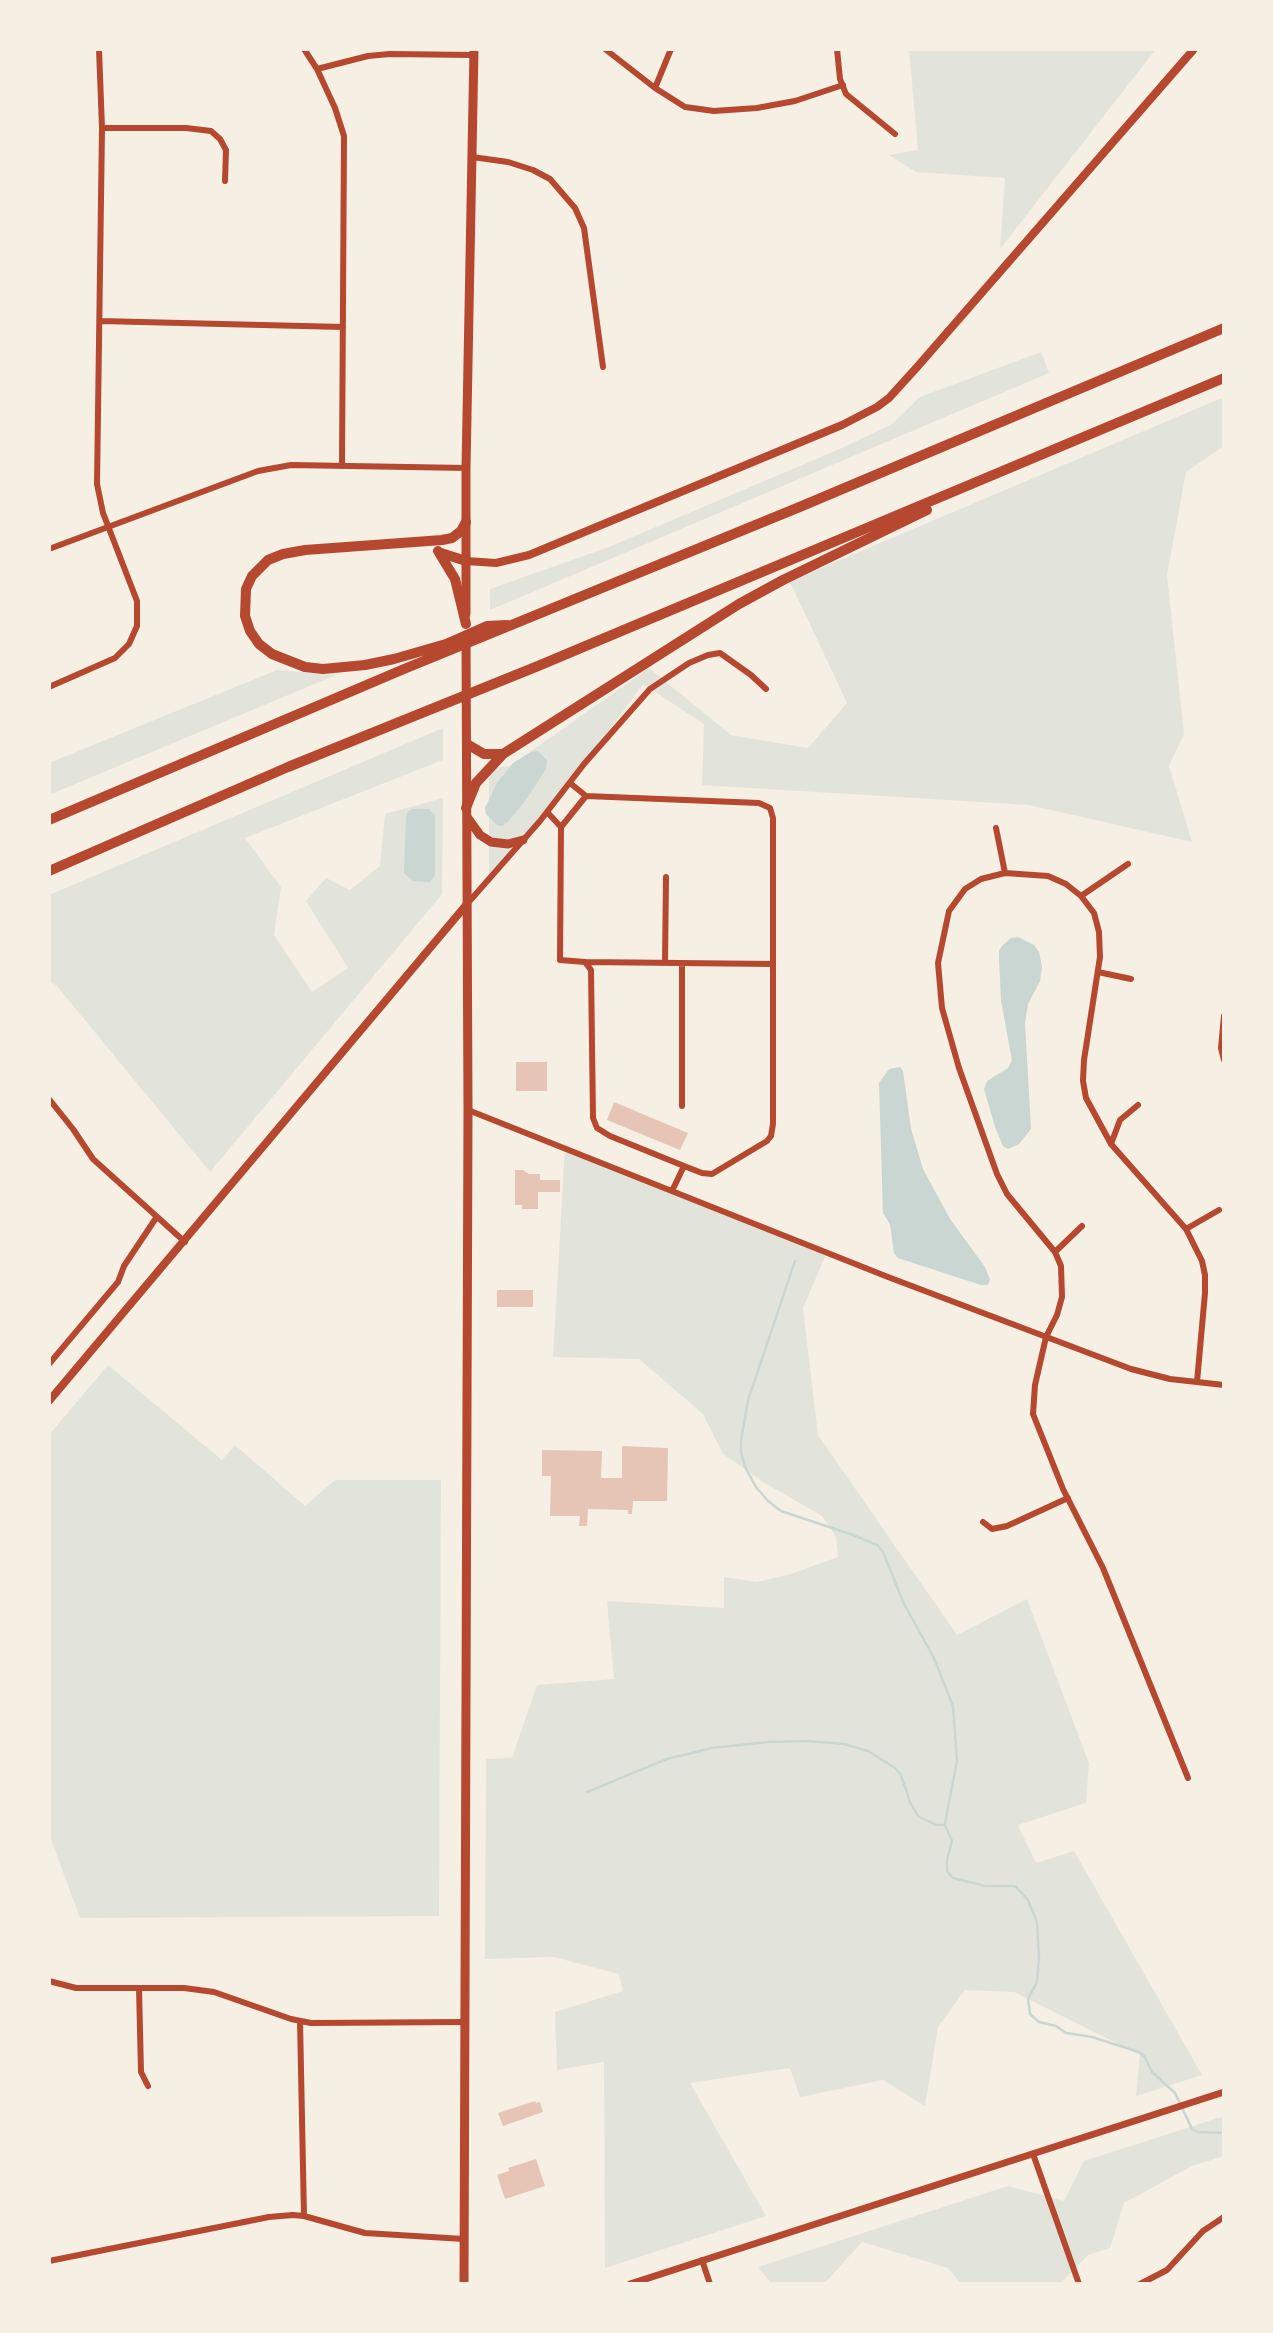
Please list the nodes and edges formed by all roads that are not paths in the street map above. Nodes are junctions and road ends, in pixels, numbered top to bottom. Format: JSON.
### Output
{"nodes":[{"id":1,"x":99,"y":49,"type":"edge"},
{"id":2,"x":304,"y":49,"type":"edge"},
{"id":3,"x":605,"y":49,"type":"edge"},
{"id":4,"x":671,"y":49,"type":"edge"},
{"id":5,"x":837,"y":49,"type":"edge"},
{"id":6,"x":1194,"y":49,"type":"edge"},
{"id":7,"x":474,"y":52,"type":"edge"},
{"id":8,"x":317,"y":69,"type":"junction"},
{"id":9,"x":843,"y":85,"type":"junction"},
{"id":10,"x":655,"y":88,"type":"junction"},
{"id":11,"x":102,"y":128,"type":"junction"},
{"id":12,"x":895,"y":135,"type":"dead end"},
{"id":13,"x":472,"y":157,"type":"junction"},
{"id":14,"x":225,"y":181,"type":"dead end"},
{"id":15,"x":100,"y":320,"type":"junction"},
{"id":16,"x":343,"y":327,"type":"junction"},
{"id":17,"x":1224,"y":328,"type":"edge"},
{"id":18,"x":603,"y":367,"type":"dead end"},
{"id":19,"x":1224,"y":378,"type":"edge"},
{"id":20,"x":342,"y":464,"type":"junction"},
{"id":21,"x":1019,"y":464,"type":"junction"},
{"id":22,"x":466,"y":468,"type":"junction"},
{"id":23,"x":466,"y":522,"type":"junction"},
{"id":24,"x":108,"y":526,"type":"junction"},
{"id":25,"x":415,"y":543,"type":"junction"},
{"id":26,"x":49,"y":549,"type":"edge"},
{"id":27,"x":438,"y":551,"type":"junction"},
{"id":28,"x":466,"y":561,"type":"junction"},
{"id":29,"x":466,"y":624,"type":"junction"},
{"id":30,"x":446,"y":648,"type":"junction"},
{"id":31,"x":49,"y":687,"type":"edge"},
{"id":32,"x":766,"y":689,"type":"dead end"},
{"id":33,"x":467,"y":744,"type":"junction"},
{"id":34,"x":503,"y":754,"type":"junction"},
{"id":35,"x":570,"y":783,"type":"junction"},
{"id":36,"x":586,"y":796,"type":"junction"},
{"id":37,"x":466,"y":812,"type":"junction"},
{"id":38,"x":547,"y":812,"type":"junction"},
{"id":39,"x":49,"y":820,"type":"edge"},
{"id":40,"x":561,"y":827,"type":"junction"},
{"id":41,"x":996,"y":828,"type":"dead end"},
{"id":42,"x":523,"y":840,"type":"junction"},
{"id":43,"x":1128,"y":864,"type":"dead end"},
{"id":44,"x":49,"y":871,"type":"edge"},
{"id":45,"x":1005,"y":873,"type":"junction"},
{"id":46,"x":666,"y":877,"type":"dead end"},
{"id":47,"x":1081,"y":895,"type":"junction"},
{"id":48,"x":467,"y":905,"type":"junction"},
{"id":49,"x":585,"y":962,"type":"junction"},
{"id":50,"x":665,"y":963,"type":"junction"},
{"id":51,"x":682,"y":963,"type":"junction"},
{"id":52,"x":773,"y":964,"type":"junction"},
{"id":53,"x":1098,"y":972,"type":"junction"},
{"id":54,"x":1132,"y":979,"type":"dead end"},
{"id":55,"x":1224,"y":1016,"type":"edge"},
{"id":56,"x":1224,"y":1060,"type":"edge"},
{"id":57,"x":49,"y":1099,"type":"edge"},
{"id":58,"x":1138,"y":1105,"type":"dead end"},
{"id":59,"x":682,"y":1106,"type":"dead end"},
{"id":60,"x":468,"y":1110,"type":"junction"},
{"id":61,"x":1111,"y":1144,"type":"junction"},
{"id":62,"x":684,"y":1166,"type":"junction"},
{"id":63,"x":672,"y":1191,"type":"junction"},
{"id":64,"x":1219,"y":1210,"type":"dead end"},
{"id":65,"x":156,"y":1218,"type":"junction"},
{"id":66,"x":1082,"y":1226,"type":"dead end"},
{"id":67,"x":1186,"y":1229,"type":"junction"},
{"id":68,"x":185,"y":1242,"type":"junction"},
{"id":69,"x":1055,"y":1252,"type":"junction"},
{"id":70,"x":1046,"y":1337,"type":"junction"},
{"id":71,"x":49,"y":1364,"type":"edge"},
{"id":72,"x":1197,"y":1382,"type":"junction"},
{"id":73,"x":1224,"y":1385,"type":"edge"},
{"id":74,"x":49,"y":1401,"type":"edge"},
{"id":75,"x":1068,"y":1498,"type":"junction"},
{"id":76,"x":983,"y":1522,"type":"dead end"},
{"id":77,"x":1188,"y":1778,"type":"dead end"},
{"id":78,"x":49,"y":1981,"type":"edge"},
{"id":79,"x":139,"y":1988,"type":"junction"},
{"id":80,"x":300,"y":2021,"type":"junction"},
{"id":81,"x":464,"y":2022,"type":"junction"},
{"id":82,"x":148,"y":2086,"type":"dead end"},
{"id":83,"x":1224,"y":2092,"type":"edge"},
{"id":84,"x":1033,"y":2154,"type":"junction"},
{"id":85,"x":304,"y":2216,"type":"junction"},
{"id":86,"x":1224,"y":2217,"type":"edge"},
{"id":87,"x":464,"y":2239,"type":"junction"},
{"id":88,"x":49,"y":2260,"type":"edge"},
{"id":89,"x":702,"y":2260,"type":"junction"},
{"id":90,"x":464,"y":2284,"type":"edge"},
{"id":91,"x":630,"y":2284,"type":"edge"},
{"id":92,"x":710,"y":2284,"type":"edge"},
{"id":93,"x":1079,"y":2284,"type":"edge"},
{"id":94,"x":1140,"y":2284,"type":"edge"}],
"edges":[{"from":1,"to":11,"type":"street"},
{"from":2,"to":8,"type":"street"},
{"from":3,"to":10,"type":"street"},
{"from":4,"to":10,"type":"street"},
{"from":5,"to":9,"type":"street"},
{"from":6,"to":28,"type":"main road"},
{"from":7,"to":8,"type":"street"},
{"from":7,"to":13,"type":"main road"},
{"from":8,"to":16,"type":"street"},
{"from":9,"to":10,"type":"street"},
{"from":9,"to":12,"type":"street"},
{"from":11,"to":14,"type":"street"},
{"from":11,"to":15,"type":"street"},
{"from":13,"to":18,"type":"street"},
{"from":13,"to":22,"type":"main road"},
{"from":15,"to":16,"type":"street"},
{"from":15,"to":24,"type":"street"},
{"from":16,"to":20,"type":"street"},
{"from":17,"to":30,"type":"highway"},
{"from":19,"to":21,"type":"highway"},
{"from":20,"to":22,"type":"street"},
{"from":20,"to":24,"type":"street"},
{"from":21,"to":34,"type":"highway"},
{"from":21,"to":44,"type":"highway"},
{"from":22,"to":23,"type":"main road"},
{"from":23,"to":25,"type":"highway"},
{"from":23,"to":28,"type":"main road"},
{"from":24,"to":26,"type":"street"},
{"from":24,"to":31,"type":"street"},
{"from":25,"to":27,"type":"highway"},
{"from":25,"to":30,"type":"highway"},
{"from":27,"to":28,"type":"highway"},
{"from":27,"to":29,"type":"highway"},
{"from":28,"to":29,"type":"main road"},
{"from":29,"to":33,"type":"main road"},
{"from":30,"to":39,"type":"highway"},
{"from":32,"to":35,"type":"street"},
{"from":33,"to":34,"type":"highway"},
{"from":33,"to":37,"type":"main road"},
{"from":34,"to":37,"type":"highway"},
{"from":35,"to":36,"type":"street"},
{"from":35,"to":38,"type":"street"},
{"from":36,"to":40,"type":"street"},
{"from":36,"to":52,"type":"street"},
{"from":37,"to":42,"type":"main road"},
{"from":37,"to":48,"type":"main road"},
{"from":38,"to":40,"type":"street"},
{"from":38,"to":42,"type":"street"},
{"from":40,"to":49,"type":"street"},
{"from":41,"to":45,"type":"street"},
{"from":42,"to":48,"type":"street"},
{"from":43,"to":47,"type":"street"},
{"from":45,"to":47,"type":"street"},
{"from":45,"to":69,"type":"street"},
{"from":46,"to":50,"type":"street"},
{"from":47,"to":53,"type":"street"},
{"from":48,"to":60,"type":"main road"},
{"from":48,"to":68,"type":"main road"},
{"from":49,"to":50,"type":"street"},
{"from":49,"to":62,"type":"street"},
{"from":50,"to":51,"type":"street"},
{"from":51,"to":52,"type":"street"},
{"from":51,"to":59,"type":"street"},
{"from":52,"to":62,"type":"street"},
{"from":53,"to":54,"type":"street"},
{"from":53,"to":61,"type":"street"},
{"from":55,"to":56,"type":"street"},
{"from":57,"to":65,"type":"street"},
{"from":58,"to":61,"type":"street"},
{"from":60,"to":63,"type":"street"},
{"from":60,"to":81,"type":"main road"},
{"from":61,"to":67,"type":"street"},
{"from":62,"to":63,"type":"street"},
{"from":63,"to":70,"type":"street"},
{"from":64,"to":67,"type":"street"},
{"from":65,"to":68,"type":"street"},
{"from":65,"to":71,"type":"street"},
{"from":66,"to":69,"type":"street"},
{"from":67,"to":72,"type":"street"},
{"from":68,"to":74,"type":"main road"},
{"from":69,"to":70,"type":"street"},
{"from":70,"to":72,"type":"street"},
{"from":70,"to":75,"type":"street"},
{"from":72,"to":73,"type":"street"},
{"from":75,"to":76,"type":"street"},
{"from":75,"to":77,"type":"street"},
{"from":78,"to":79,"type":"street"},
{"from":79,"to":80,"type":"street"},
{"from":79,"to":82,"type":"street"},
{"from":80,"to":81,"type":"street"},
{"from":80,"to":85,"type":"street"},
{"from":81,"to":87,"type":"main road"},
{"from":83,"to":84,"type":"street"},
{"from":84,"to":89,"type":"street"},
{"from":84,"to":93,"type":"street"},
{"from":85,"to":87,"type":"street"},
{"from":85,"to":88,"type":"street"},
{"from":86,"to":94,"type":"street"},
{"from":87,"to":90,"type":"main road"},
{"from":89,"to":91,"type":"street"},
{"from":89,"to":92,"type":"street"}]}
